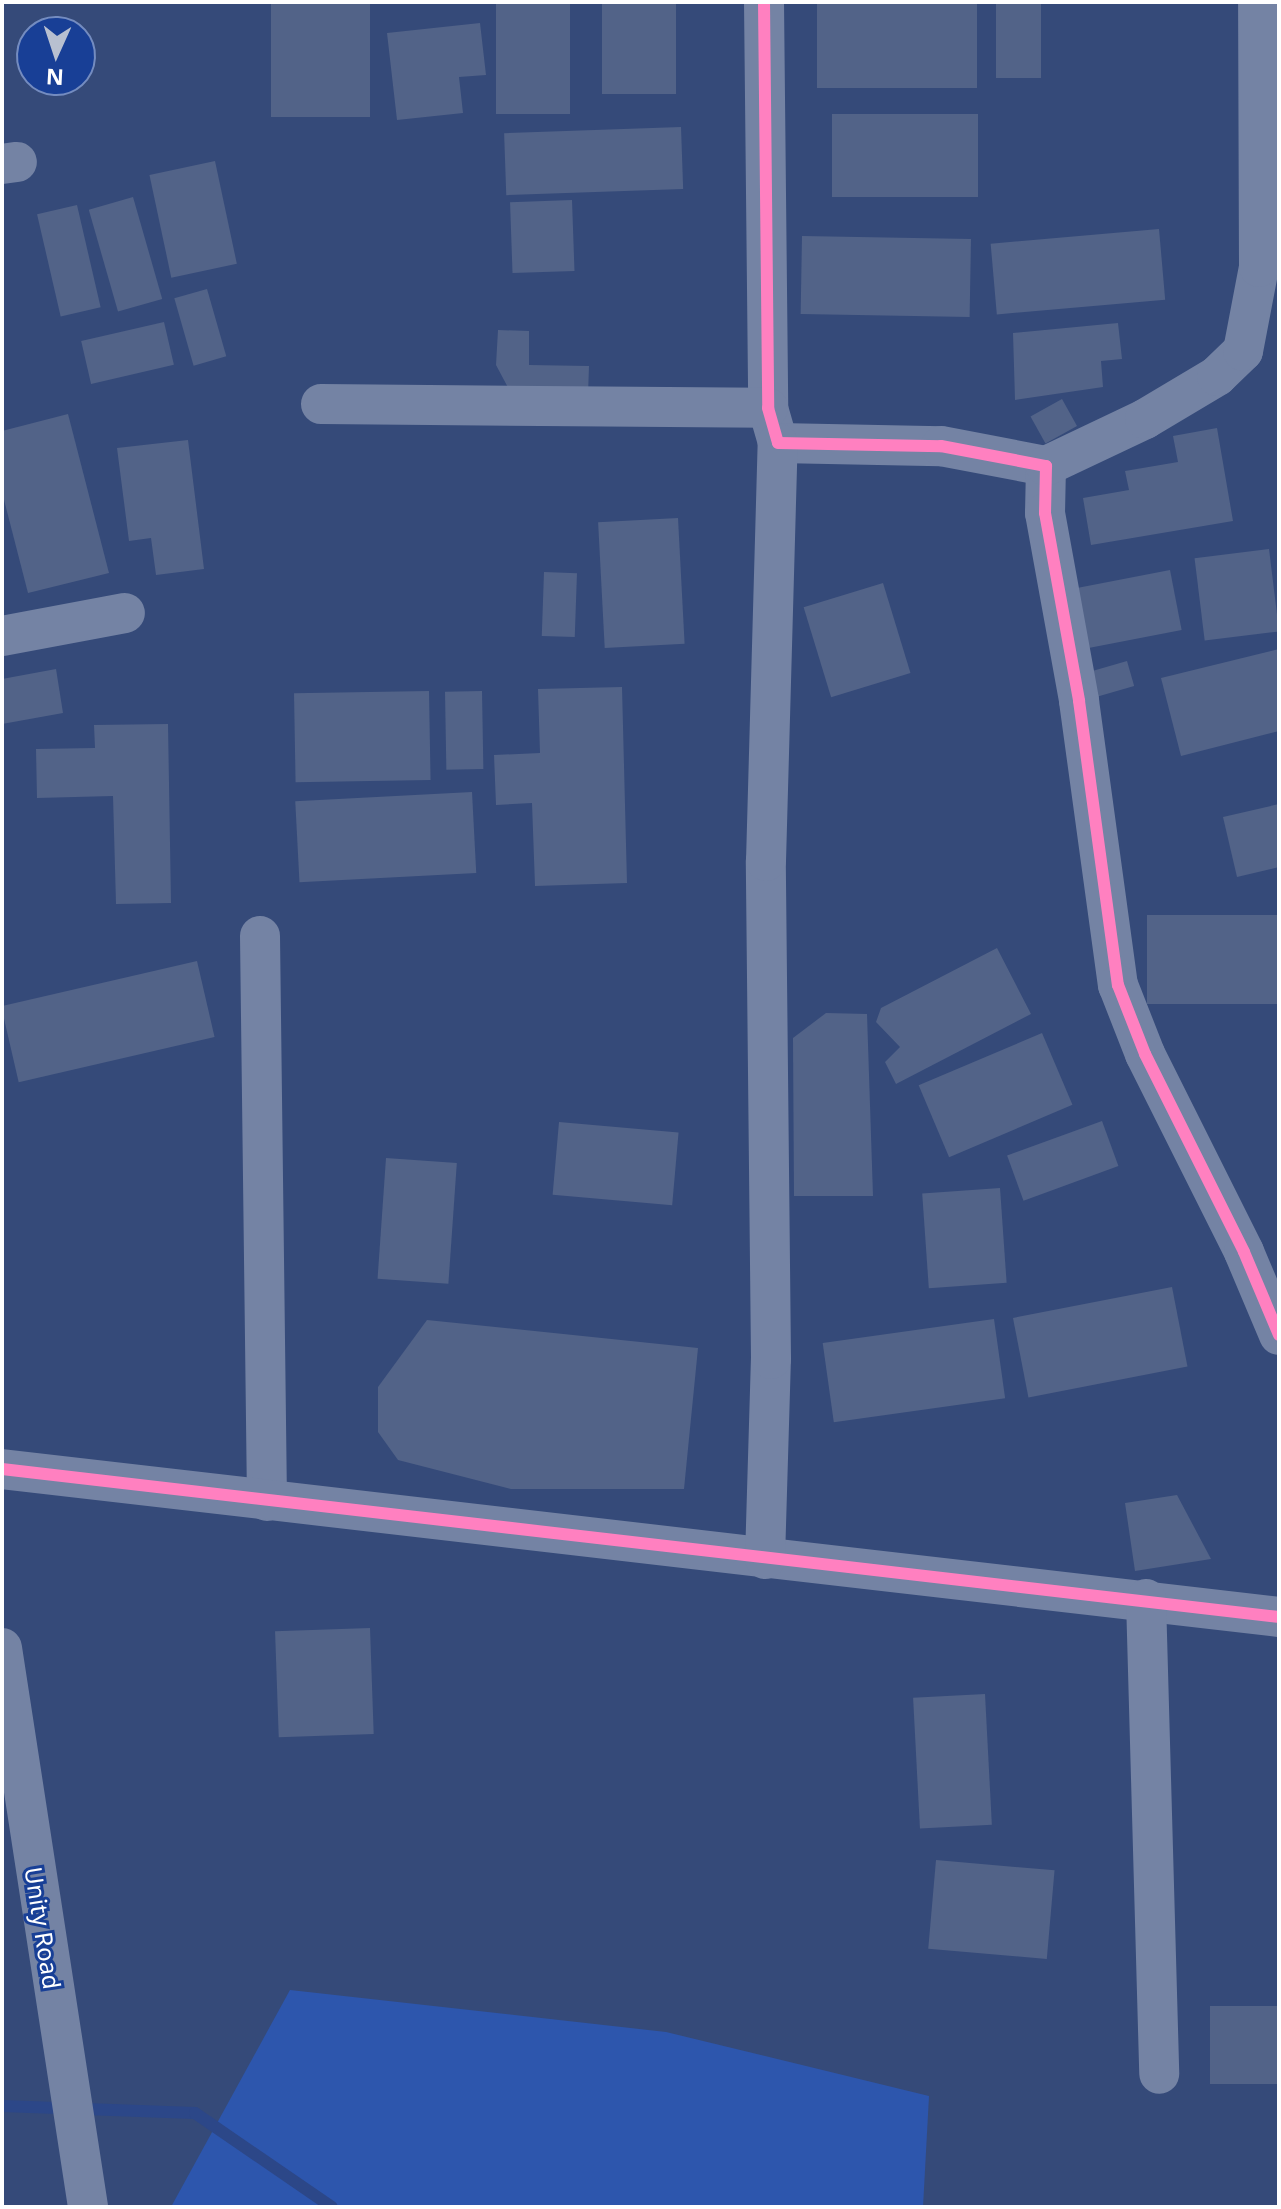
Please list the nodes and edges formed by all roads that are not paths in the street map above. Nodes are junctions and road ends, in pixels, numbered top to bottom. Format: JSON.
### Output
{"nodes":[{"id":1,"x":764,"y":2,"type":"edge"},
{"id":2,"x":1258,"y":2,"type":"edge"},
{"id":3,"x":321,"y":404,"type":"dead end"},
{"id":4,"x":773,"y":426,"type":"junction"},
{"id":5,"x":1046,"y":466,"type":"junction"},
{"id":6,"x":125,"y":613,"type":"dead end"},
{"id":7,"x":2,"y":636,"type":"edge"},
{"id":8,"x":260,"y":936,"type":"dead end"},
{"id":9,"x":1279,"y":1335,"type":"edge"},
{"id":10,"x":2,"y":1469,"type":"edge"},
{"id":11,"x":267,"y":1501,"type":"junction"},
{"id":12,"x":765,"y":1559,"type":"junction"},
{"id":13,"x":1146,"y":1599,"type":"junction"},
{"id":14,"x":1279,"y":1617,"type":"edge"},
{"id":15,"x":2,"y":1648,"type":"edge"},
{"id":16,"x":1159,"y":2074,"type":"dead end"},
{"id":17,"x":88,"y":2207,"type":"edge"}],
"edges":[{"from":1,"to":4,"type":"street"},
{"from":2,"to":5,"type":"street"},
{"from":3,"to":4,"type":"street"},
{"from":4,"to":5,"type":"street"},
{"from":4,"to":12,"type":"street"},
{"from":5,"to":9,"type":"street"},
{"from":6,"to":7,"type":"street"},
{"from":8,"to":11,"type":"street"},
{"from":10,"to":11,"type":"street"},
{"from":11,"to":12,"type":"street"},
{"from":12,"to":13,"type":"street"},
{"from":13,"to":14,"type":"street"},
{"from":13,"to":16,"type":"street"},
{"from":15,"to":17,"type":"street","name":"Unity Road"}]}
